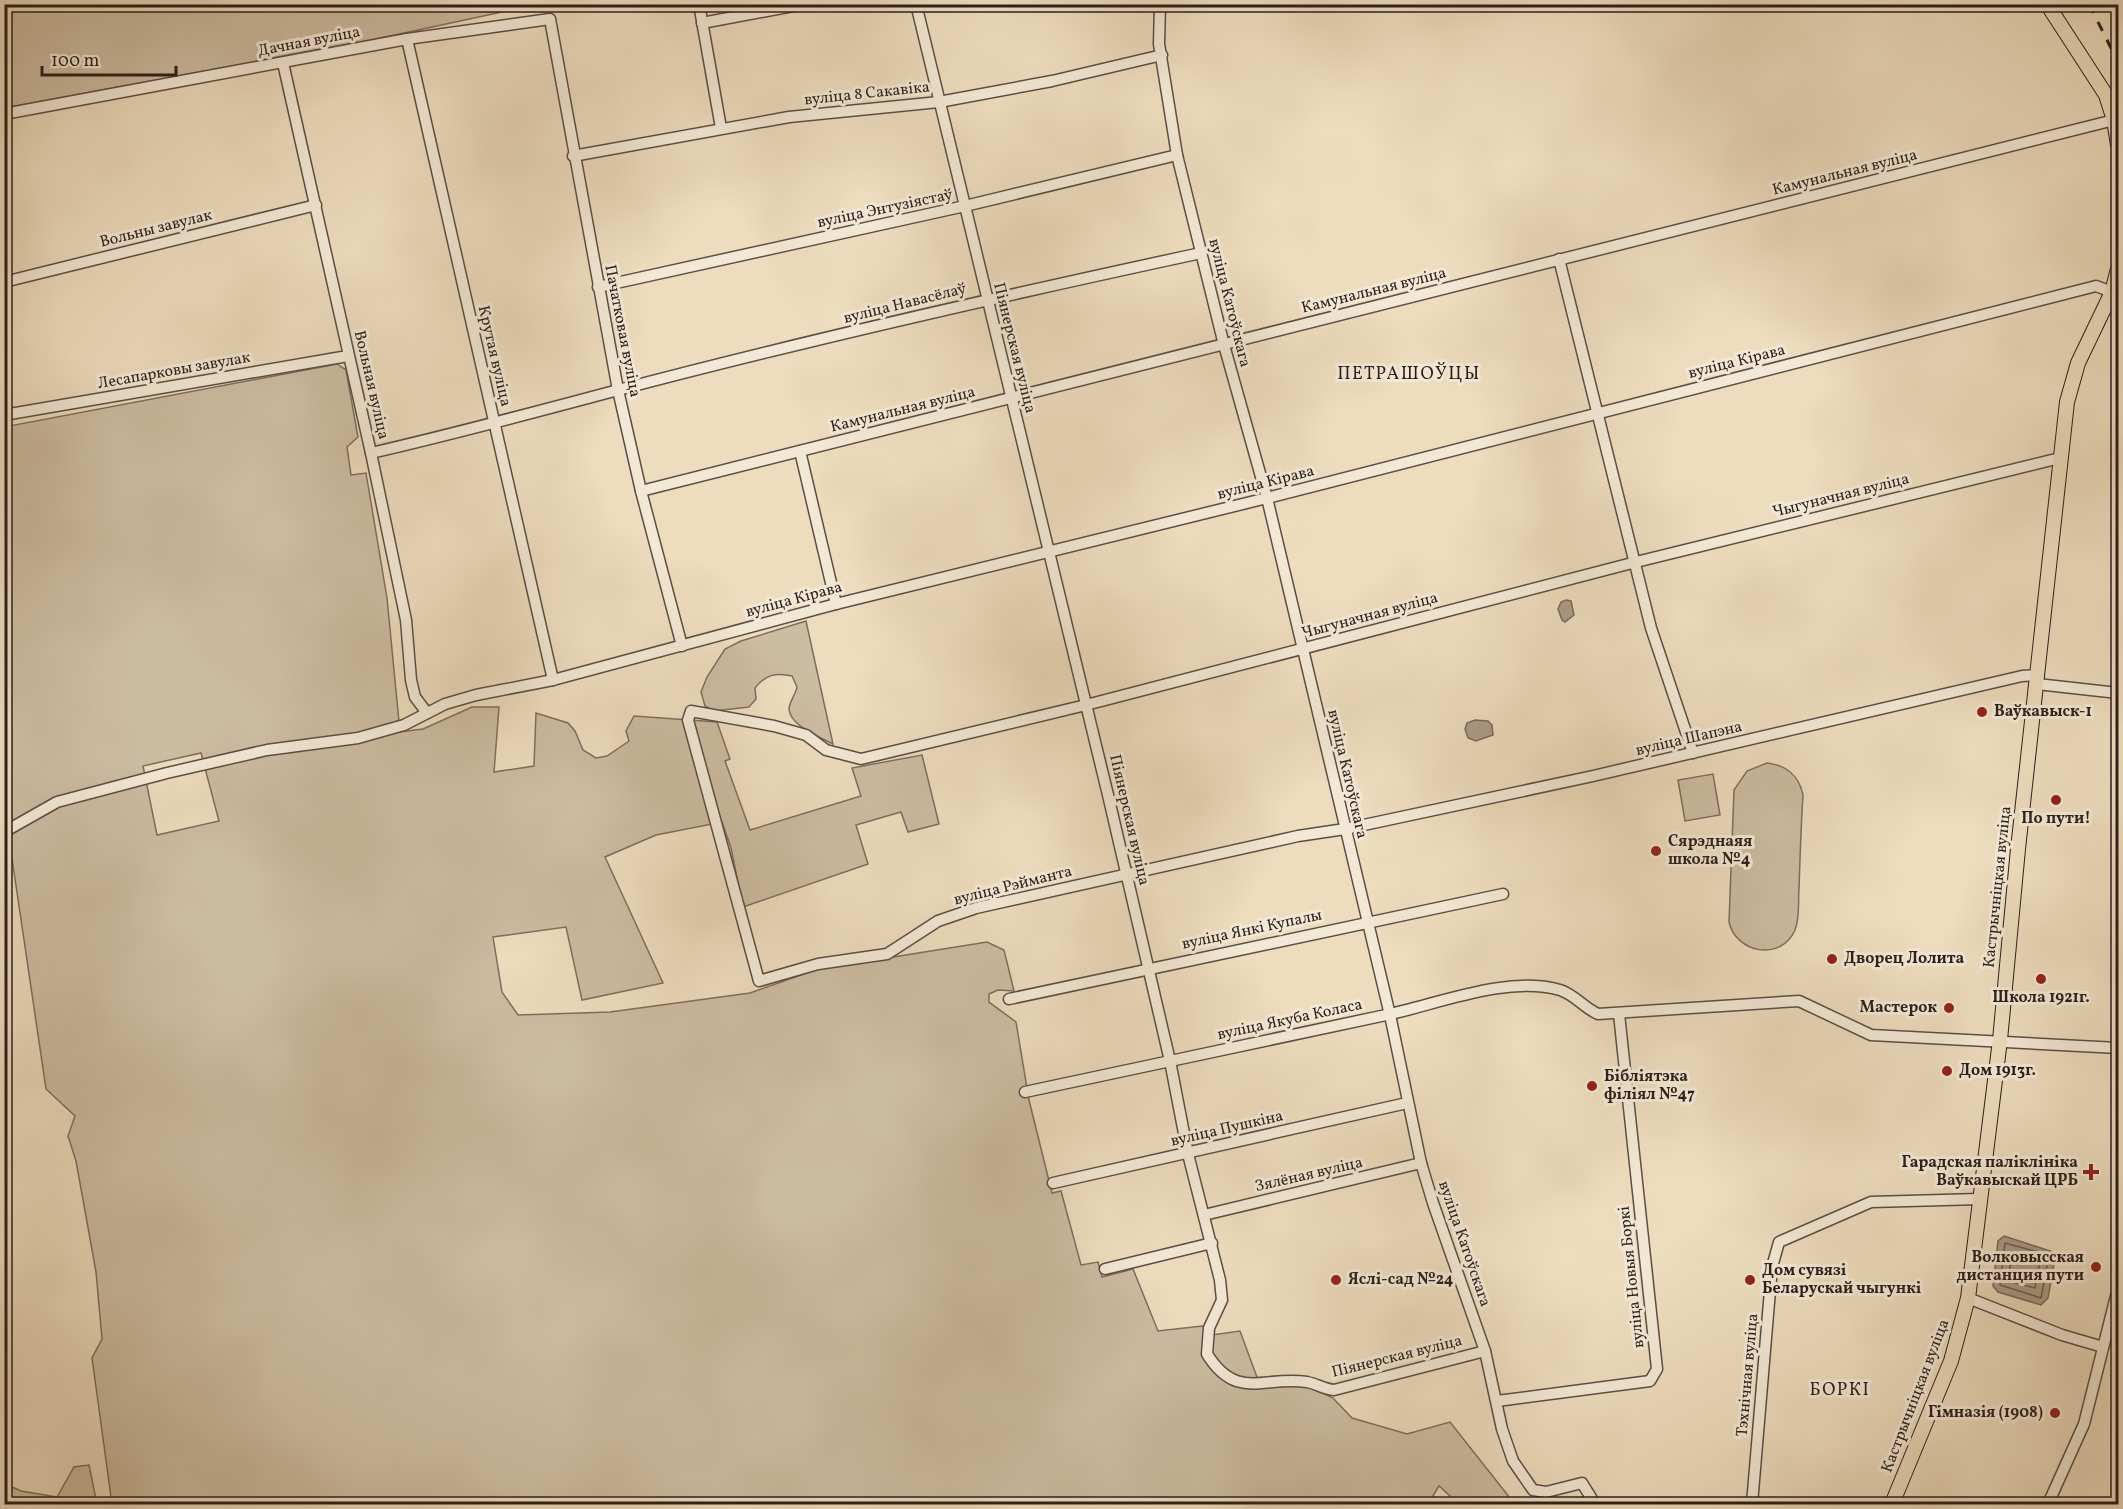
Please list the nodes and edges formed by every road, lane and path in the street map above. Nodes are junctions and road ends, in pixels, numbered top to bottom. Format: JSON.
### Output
{"nodes":[{"id":1,"x":699,"y":4,"type":"edge"},
{"id":2,"x":804,"y":4,"type":"edge"},
{"id":3,"x":916,"y":4,"type":"edge"},
{"id":4,"x":1160,"y":4,"type":"edge"},
{"id":5,"x":2047,"y":4,"type":"edge"},
{"id":6,"x":550,"y":19,"type":"joint"},
{"id":7,"x":702,"y":22,"type":"junction"},
{"id":8,"x":407,"y":39,"type":"junction"},
{"id":9,"x":1161,"y":56,"type":"junction"},
{"id":10,"x":282,"y":63,"type":"junction"},
{"id":11,"x":939,"y":102,"type":"junction"},
{"id":12,"x":4,"y":114,"type":"edge"},
{"id":13,"x":2114,"y":120,"type":"junction"},
{"id":14,"x":721,"y":128,"type":"junction"},
{"id":15,"x":2118,"y":145,"type":"edge"},
{"id":16,"x":1177,"y":155,"type":"junction"},
{"id":17,"x":573,"y":156,"type":"junction"},
{"id":18,"x":316,"y":205,"type":"junction"},
{"id":19,"x":966,"y":206,"type":"junction"},
{"id":20,"x":1201,"y":253,"type":"junction"},
{"id":21,"x":1559,"y":259,"type":"junction"},
{"id":22,"x":2118,"y":269,"type":"edge"},
{"id":23,"x":4,"y":282,"type":"edge"},
{"id":24,"x":598,"y":287,"type":"junction"},
{"id":25,"x":2112,"y":292,"type":"junction"},
{"id":26,"x":986,"y":299,"type":"junction"},
{"id":27,"x":1224,"y":345,"type":"junction"},
{"id":28,"x":348,"y":356,"type":"junction"},
{"id":29,"x":618,"y":390,"type":"junction"},
{"id":30,"x":1010,"y":397,"type":"junction"},
{"id":31,"x":1598,"y":412,"type":"junction"},
{"id":32,"x":4,"y":415,"type":"edge"},
{"id":33,"x":494,"y":425,"type":"junction"},
{"id":34,"x":800,"y":451,"type":"junction"},
{"id":35,"x":371,"y":453,"type":"junction"},
{"id":36,"x":2060,"y":458,"type":"junction"},
{"id":37,"x":641,"y":491,"type":"junction"},
{"id":38,"x":1267,"y":498,"type":"junction"},
{"id":39,"x":1050,"y":552,"type":"junction"},
{"id":40,"x":1636,"y":562,"type":"junction"},
{"id":41,"x":836,"y":604,"type":"junction"},
{"id":42,"x":682,"y":646,"type":"junction"},
{"id":43,"x":1302,"y":649,"type":"junction"},
{"id":44,"x":2038,"y":679,"type":"junction"},
{"id":45,"x":553,"y":680,"type":"junction"},
{"id":46,"x":2118,"y":693,"type":"edge"},
{"id":47,"x":1086,"y":705,"type":"junction"},
{"id":48,"x":691,"y":711,"type":"joint"},
{"id":49,"x":427,"y":713,"type":"junction"},
{"id":50,"x":1693,"y":753,"type":"junction"},
{"id":51,"x":1345,"y":829,"type":"junction"},
{"id":52,"x":4,"y":832,"type":"edge"},
{"id":53,"x":1127,"y":874,"type":"junction"},
{"id":54,"x":1503,"y":894,"type":"dead end"},
{"id":55,"x":1366,"y":921,"type":"junction"},
{"id":56,"x":1148,"y":968,"type":"junction"},
{"id":57,"x":1009,"y":999,"type":"dead end"},
{"id":58,"x":1619,"y":1014,"type":"junction"},
{"id":59,"x":1390,"y":1015,"type":"junction"},
{"id":60,"x":2000,"y":1040,"type":"junction"},
{"id":61,"x":2118,"y":1048,"type":"edge"},
{"id":62,"x":1170,"y":1061,"type":"junction"},
{"id":63,"x":1025,"y":1092,"type":"dead end"},
{"id":64,"x":1407,"y":1103,"type":"junction"},
{"id":65,"x":1188,"y":1154,"type":"junction"},
{"id":66,"x":1422,"y":1164,"type":"junction"},
{"id":67,"x":1053,"y":1184,"type":"dead end"},
{"id":68,"x":1980,"y":1199,"type":"junction"},
{"id":69,"x":1204,"y":1215,"type":"junction"},
{"id":70,"x":1212,"y":1243,"type":"junction"},
{"id":71,"x":1105,"y":1269,"type":"dead end"},
{"id":72,"x":2118,"y":1288,"type":"edge"},
{"id":73,"x":1968,"y":1298,"type":"junction"},
{"id":74,"x":2103,"y":1347,"type":"junction"},
{"id":75,"x":1485,"y":1351,"type":"junction"},
{"id":76,"x":1497,"y":1401,"type":"junction"},
{"id":77,"x":1594,"y":1504,"type":"edge"},
{"id":78,"x":1752,"y":1504,"type":"edge"},
{"id":79,"x":1892,"y":1504,"type":"edge"},
{"id":80,"x":2048,"y":1504,"type":"edge"}],
"edges":[{"from":1,"to":7,"type":"street"},
{"from":2,"to":7,"type":"street"},
{"from":3,"to":11,"type":"street","name":"Піянерская вуліца"},
{"from":4,"to":9,"type":"street","name":"вуліца Катоўскага"},
{"from":5,"to":13,"type":"main road"},
{"from":6,"to":8,"type":"street","name":"Дачная вуліца"},
{"from":6,"to":17,"type":"street","name":"Пачатковая вуліца"},
{"from":7,"to":14,"type":"street"},
{"from":8,"to":10,"type":"street","name":"Дачная вуліца"},
{"from":8,"to":33,"type":"street","name":"Крутая вуліца"},
{"from":9,"to":11,"type":"street","name":"вуліца 8 Сакавіка"},
{"from":9,"to":16,"type":"street","name":"вуліца Катоўскага"},
{"from":10,"to":12,"type":"street","name":"Дачная вуліца"},
{"from":10,"to":18,"type":"street","name":"Вольная вуліца"},
{"from":11,"to":14,"type":"street","name":"вуліца 8 Сакавіка"},
{"from":11,"to":19,"type":"street","name":"Піянерская вуліца"},
{"from":13,"to":15,"type":"main road"},
{"from":13,"to":21,"type":"street","name":"Камунальная вуліца"},
{"from":14,"to":17,"type":"street","name":"вуліца 8 Сакавіка"},
{"from":16,"to":19,"type":"street","name":"вуліца Энтузіястаў"},
{"from":16,"to":20,"type":"street","name":"вуліца Катоўскага"},
{"from":17,"to":24,"type":"street","name":"Пачатковая вуліца"},
{"from":18,"to":23,"type":"street","name":"Вольны завулак"},
{"from":18,"to":28,"type":"street","name":"Вольная вуліца"},
{"from":19,"to":24,"type":"street","name":"вуліца Энтузіястаў"},
{"from":19,"to":26,"type":"street","name":"Піянерская вуліца"},
{"from":20,"to":26,"type":"street","name":"вуліца Навасёлаў"},
{"from":20,"to":27,"type":"street","name":"вуліца Катоўскага"},
{"from":21,"to":27,"type":"street","name":"Камунальная вуліца"},
{"from":21,"to":31,"type":"street"},
{"from":22,"to":25,"type":"main road","name":"Кастрычніцкая вуліца"},
{"from":24,"to":29,"type":"street","name":"Пачатковая вуліца"},
{"from":25,"to":31,"type":"street","name":"вуліца Кірава"},
{"from":25,"to":36,"type":"main road","name":"Кастрычніцкая вуліца"},
{"from":26,"to":29,"type":"street","name":"вуліца Навасёлаў"},
{"from":26,"to":30,"type":"street","name":"Піянерская вуліца"},
{"from":27,"to":30,"type":"street","name":"Камунальная вуліца"},
{"from":27,"to":38,"type":"street","name":"вуліца Катоўскага"},
{"from":28,"to":32,"type":"street","name":"Лесапарковы завулак"},
{"from":28,"to":35,"type":"street","name":"Вольная вуліца"},
{"from":29,"to":33,"type":"street","name":"вуліца Навасёлаў"},
{"from":29,"to":37,"type":"street","name":"Пачатковая вуліца"},
{"from":30,"to":34,"type":"street","name":"Камунальная вуліца"},
{"from":30,"to":39,"type":"street","name":"Піянерская вуліца"},
{"from":31,"to":38,"type":"street","name":"вуліца Кірава"},
{"from":31,"to":40,"type":"street"},
{"from":33,"to":35,"type":"street","name":"вуліца Навасёлаў"},
{"from":33,"to":45,"type":"street","name":"Крутая вуліца"},
{"from":34,"to":37,"type":"street","name":"Камунальная вуліца"},
{"from":34,"to":41,"type":"street"},
{"from":35,"to":49,"type":"street","name":"Вольная вуліца"},
{"from":36,"to":40,"type":"street","name":"Чыгуначная вуліца"},
{"from":36,"to":44,"type":"main road","name":"Кастрычніцкая вуліца"},
{"from":37,"to":42,"type":"street","name":"Пачатковая вуліца"},
{"from":38,"to":39,"type":"street","name":"вуліца Кірава"},
{"from":38,"to":43,"type":"street","name":"вуліца Катоўскага"},
{"from":39,"to":41,"type":"street","name":"вуліца Кірава"},
{"from":39,"to":47,"type":"street","name":"Піянерская вуліца"},
{"from":40,"to":43,"type":"street","name":"Чыгуначная вуліца"},
{"from":40,"to":50,"type":"street"},
{"from":41,"to":42,"type":"street","name":"вуліца Кірава"},
{"from":42,"to":45,"type":"street","name":"вуліца Кірава"},
{"from":43,"to":47,"type":"street","name":"Чыгуначная вуліца"},
{"from":43,"to":51,"type":"street","name":"вуліца Катоўскага"},
{"from":44,"to":46,"type":"street","name":"вуліца Шапэна"},
{"from":44,"to":50,"type":"street","name":"вуліца Шапэна"},
{"from":44,"to":60,"type":"main road","name":"Кастрычніцкая вуліца"},
{"from":45,"to":49,"type":"street","name":"вуліца Кірава"},
{"from":47,"to":48,"type":"street","name":"Чыгуначная вуліца"},
{"from":47,"to":53,"type":"street","name":"Піянерская вуліца"},
{"from":48,"to":53,"type":"street","name":"вуліца Рэйманта"},
{"from":49,"to":52,"type":"street","name":"вуліца Кірава"},
{"from":50,"to":51,"type":"street","name":"вуліца Шапэна"},
{"from":51,"to":53,"type":"street","name":"вуліца Рэйманта"},
{"from":51,"to":55,"type":"street","name":"вуліца Катоўскага"},
{"from":53,"to":56,"type":"street","name":"Піянерская вуліца"},
{"from":54,"to":55,"type":"street","name":"вуліца Янкі Купалы"},
{"from":55,"to":56,"type":"street","name":"вуліца Янкі Купалы"},
{"from":55,"to":59,"type":"street","name":"вуліца Катоўскага"},
{"from":56,"to":57,"type":"street","name":"вуліца Янкі Купалы"},
{"from":56,"to":62,"type":"street","name":"Піянерская вуліца"},
{"from":58,"to":59,"type":"street","name":"вуліца Якуба Коласа"},
{"from":58,"to":60,"type":"street"},
{"from":58,"to":76,"type":"street","name":"вуліца Новыя Боркі"},
{"from":59,"to":62,"type":"street","name":"вуліца Якуба Коласа"},
{"from":59,"to":64,"type":"street","name":"вуліца Катоўскага"},
{"from":60,"to":61,"type":"street"},
{"from":60,"to":68,"type":"main road","name":"Кастрычніцкая вуліца"},
{"from":62,"to":63,"type":"street","name":"вуліца Якуба Коласа"},
{"from":62,"to":65,"type":"street","name":"Піянерская вуліца"},
{"from":64,"to":65,"type":"street","name":"вуліца Пушкіна"},
{"from":64,"to":66,"type":"street","name":"вуліца Катоўскага"},
{"from":65,"to":67,"type":"street","name":"вуліца Пушкіна"},
{"from":65,"to":69,"type":"street","name":"Піянерская вуліца"},
{"from":66,"to":69,"type":"street","name":"Зялёная вуліца"},
{"from":66,"to":75,"type":"street","name":"вуліца Катоўскага"},
{"from":68,"to":73,"type":"main road","name":"Кастрычніцкая вуліца"},
{"from":68,"to":78,"type":"street","name":"Тэхнічная вуліца"},
{"from":69,"to":70,"type":"street","name":"Піянерская вуліца"},
{"from":70,"to":71,"type":"street"},
{"from":70,"to":75,"type":"street","name":"Піянерская вуліца"},
{"from":72,"to":74,"type":"street"},
{"from":73,"to":74,"type":"street"},
{"from":73,"to":79,"type":"main road","name":"Кастрычніцкая вуліца"},
{"from":74,"to":80,"type":"street"},
{"from":75,"to":76,"type":"street","name":"вуліца Катоўскага"},
{"from":76,"to":77,"type":"street","name":"вуліца Катоўскага"}]}
